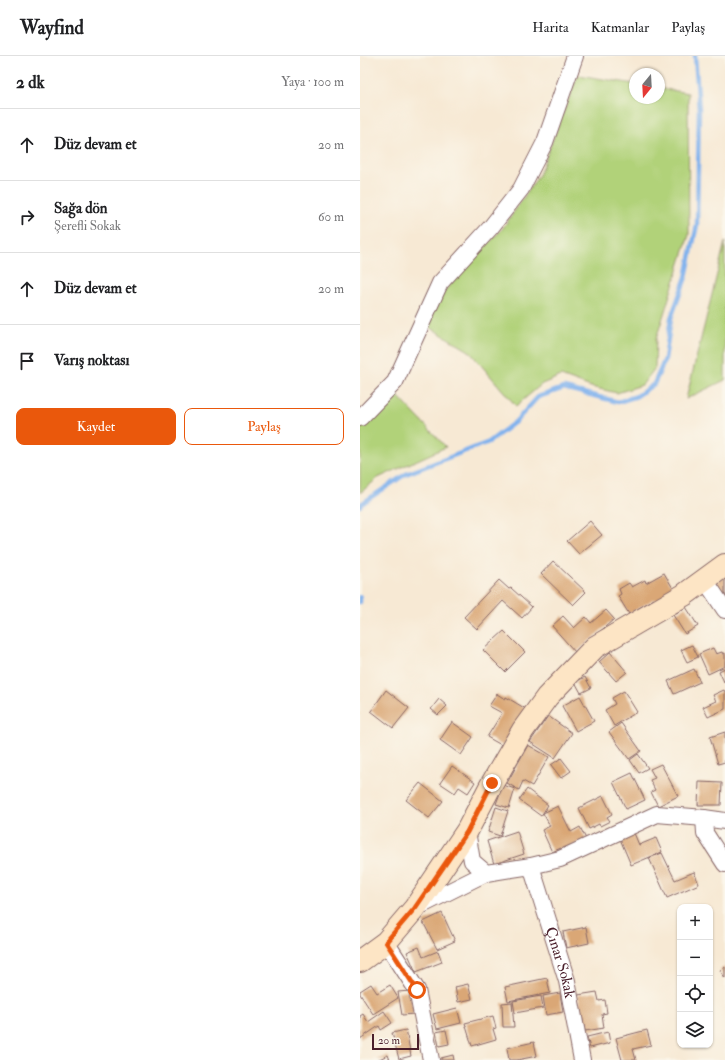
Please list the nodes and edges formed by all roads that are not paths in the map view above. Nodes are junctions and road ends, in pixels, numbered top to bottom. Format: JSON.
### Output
{"nodes":[{"id":1,"x":576,"y":56,"type":"edge"},
{"id":2,"x":360,"y":418,"type":"edge"},
{"id":3,"x":725,"y":565,"type":"edge"},
{"id":4,"x":705,"y":580,"type":"junction"},
{"id":5,"x":725,"y":610,"type":"edge"},
{"id":6,"x":704,"y":818,"type":"junction"},
{"id":7,"x":725,"y":822,"type":"edge"},
{"id":8,"x":467,"y":832,"type":"junction"},
{"id":9,"x":725,"y":864,"type":"edge"},
{"id":10,"x":531,"y":866,"type":"junction"},
{"id":11,"x":486,"y":873,"type":"junction"},
{"id":12,"x":415,"y":908,"type":"junction"},
{"id":13,"x":386,"y":942,"type":"junction"},
{"id":14,"x":360,"y":961,"type":"edge"},
{"id":15,"x":431,"y":1060,"type":"edge"},
{"id":16,"x":582,"y":1060,"type":"edge"}],
"edges":[{"from":1,"to":2,"type":"street"},
{"from":3,"to":4,"type":"street"},
{"from":4,"to":5,"type":"street"},
{"from":4,"to":8,"type":"street"},
{"from":6,"to":7,"type":"street"},
{"from":6,"to":9,"type":"street"},
{"from":6,"to":10,"type":"street"},
{"from":8,"to":11,"type":"street"},
{"from":8,"to":12,"type":"street"},
{"from":10,"to":11,"type":"street"},
{"from":10,"to":16,"type":"street","name":"Çınar Sokak"},
{"from":11,"to":12,"type":"street"},
{"from":12,"to":13,"type":"street"},
{"from":13,"to":14,"type":"street"},
{"from":13,"to":15,"type":"street"}]}
